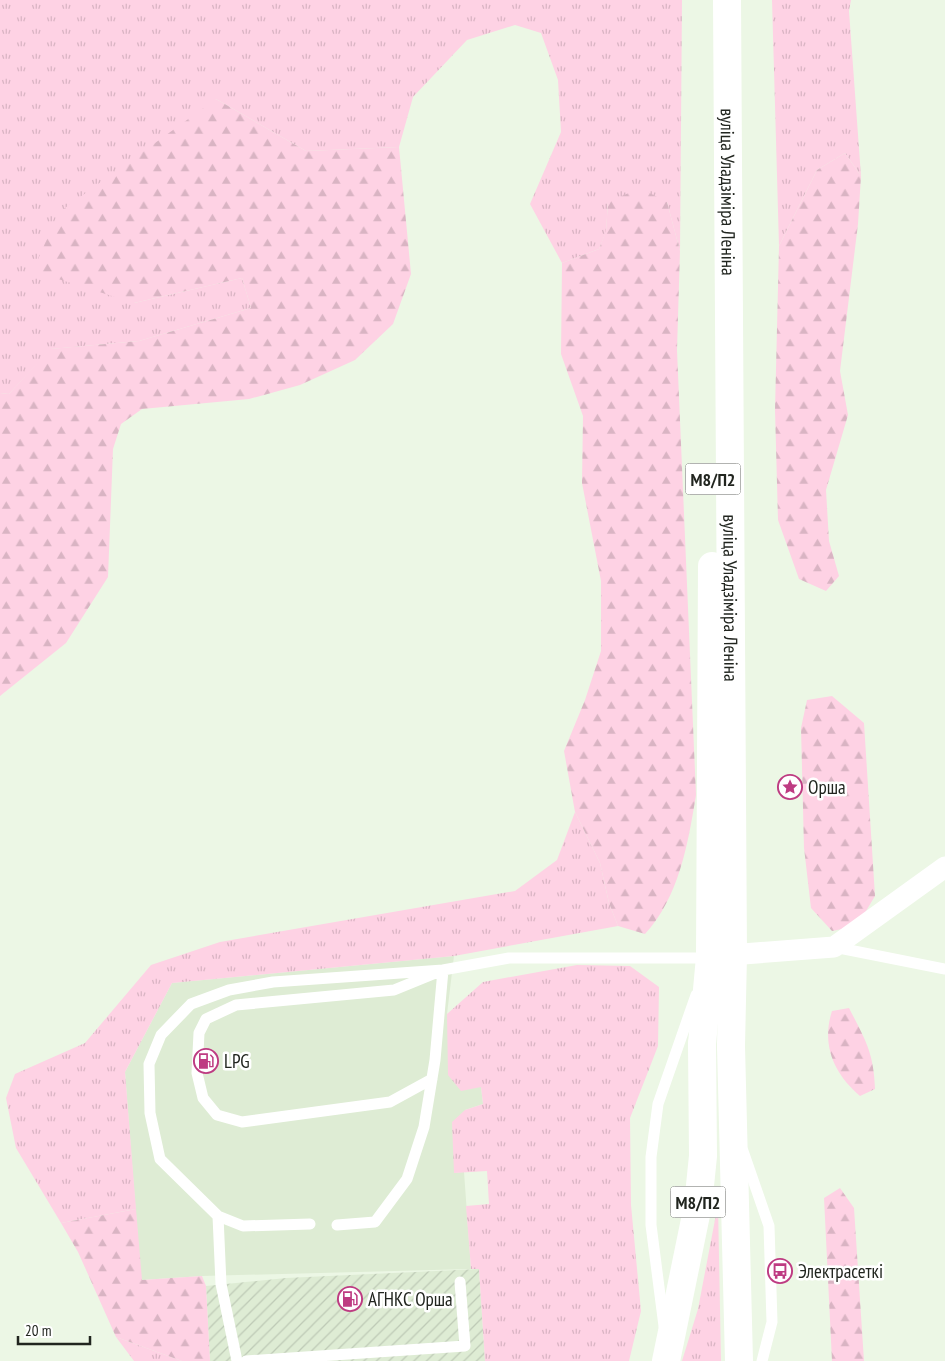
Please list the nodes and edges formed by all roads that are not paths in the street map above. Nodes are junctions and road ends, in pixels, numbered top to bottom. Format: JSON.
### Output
{"nodes":[{"id":1,"x":712,"y":0,"type":"edge"},
{"id":2,"x":727,"y":0,"type":"edge"},
{"id":3,"x":945,"y":867,"type":"edge"},
{"id":4,"x":834,"y":948,"type":"junction"},
{"id":5,"x":722,"y":956,"type":"junction"},
{"id":6,"x":945,"y":969,"type":"edge"},
{"id":7,"x":443,"y":970,"type":"junction"},
{"id":8,"x":432,"y":1079,"type":"junction"},
{"id":9,"x":733,"y":1120,"type":"junction"},
{"id":10,"x":218,"y":1216,"type":"junction"},
{"id":11,"x":310,"y":1224,"type":"dead end"},
{"id":12,"x":337,"y":1225,"type":"dead end"},
{"id":13,"x":460,"y":1282,"type":"dead end"},
{"id":14,"x":667,"y":1359,"type":"edge"},
{"id":15,"x":237,"y":1361,"type":"edge"},
{"id":16,"x":246,"y":1361,"type":"edge"},
{"id":17,"x":738,"y":1361,"type":"edge"},
{"id":18,"x":762,"y":1361,"type":"edge"}],
"edges":[{"from":1,"to":5,"type":"main road","name":"вуліца Уладзіміра Леніна","number":"М8/П2"},
{"from":2,"to":5,"type":"main road","name":"вуліца Уладзіміра Леніна","number":"М8/П2"},
{"from":3,"to":4,"type":"street"},
{"from":4,"to":5,"type":"street"},
{"from":4,"to":6,"type":"lane"},
{"from":5,"to":7,"type":"lane"},
{"from":5,"to":9,"type":"main road","name":"вуліца Уладзіміра Леніна","number":"М8/П2"},
{"from":5,"to":14,"type":"main road","name":"вуліца Уладзіміра Леніна","number":"М8/П2"},
{"from":5,"to":14,"type":"lane"},
{"from":7,"to":8,"type":"lane"},
{"from":7,"to":8,"type":"lane"},
{"from":7,"to":10,"type":"lane"},
{"from":8,"to":12,"type":"lane"},
{"from":9,"to":17,"type":"main road","number":"М8/П2"},
{"from":9,"to":18,"type":"lane"},
{"from":10,"to":11,"type":"lane"},
{"from":10,"to":15,"type":"lane"},
{"from":13,"to":16,"type":"lane"}]}
